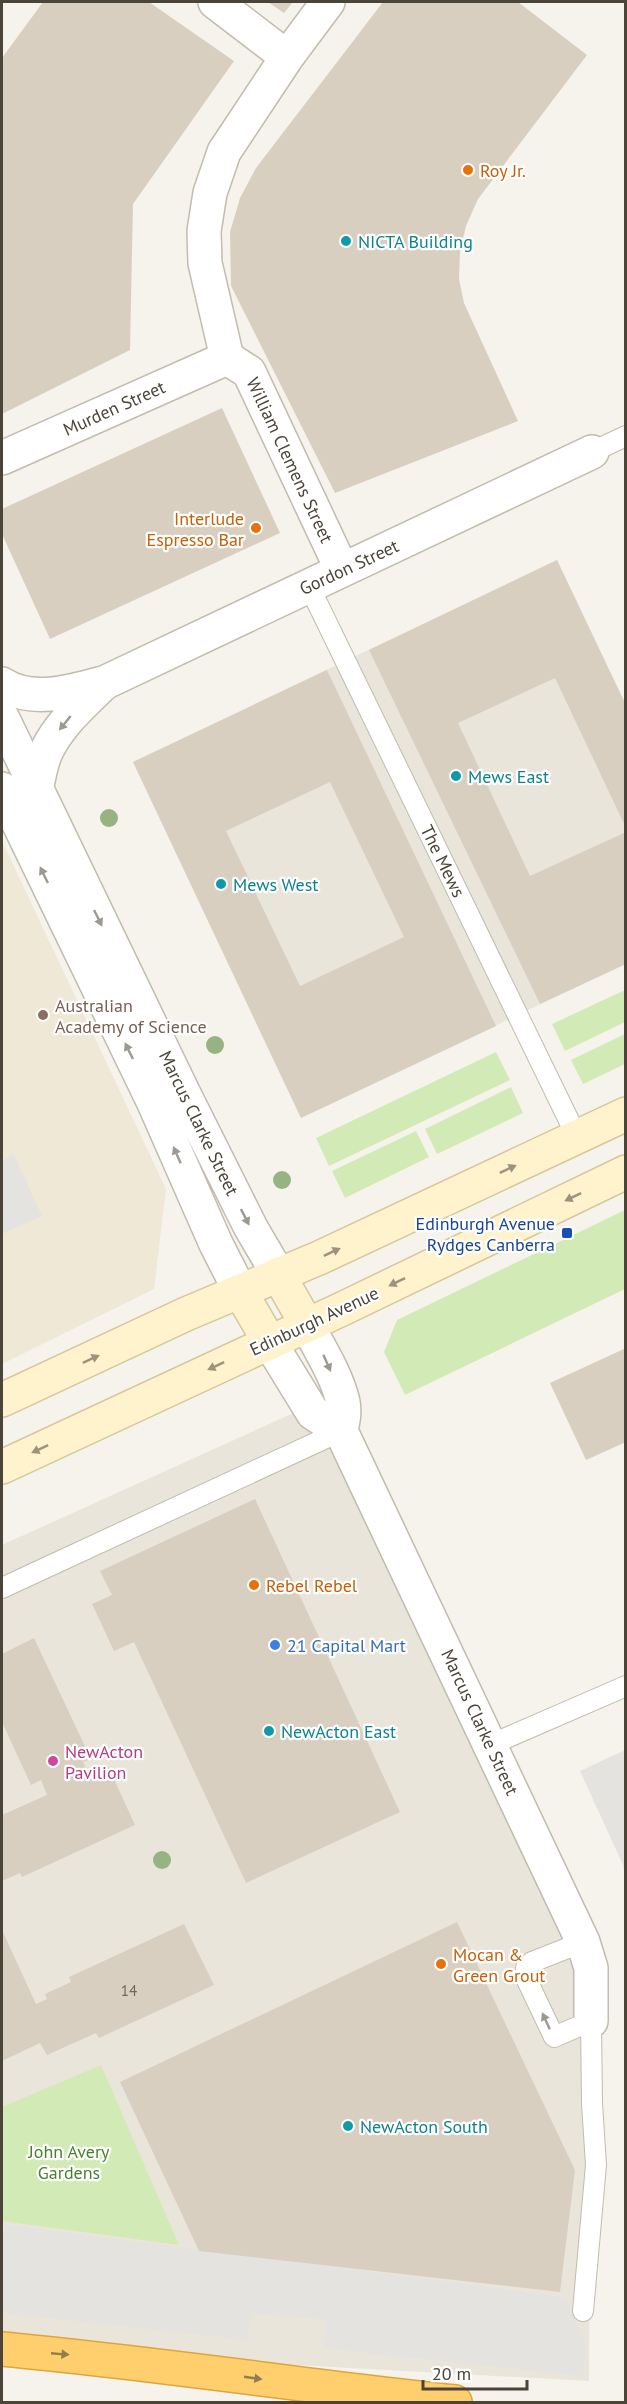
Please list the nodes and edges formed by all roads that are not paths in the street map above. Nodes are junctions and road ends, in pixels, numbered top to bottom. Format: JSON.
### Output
{"nodes":[{"id":1,"x":215,"y":2,"type":"edge"},
{"id":2,"x":328,"y":2,"type":"edge"},
{"id":3,"x":287,"y":57,"type":"junction"},
{"id":4,"x":227,"y":358,"type":"junction"},
{"id":5,"x":626,"y":436,"type":"edge"},
{"id":6,"x":592,"y":452,"type":"joint"},
{"id":7,"x":2,"y":458,"type":"edge"},
{"id":8,"x":342,"y":570,"type":"junction"},
{"id":9,"x":309,"y":586,"type":"junction"},
{"id":10,"x":106,"y":682,"type":"junction"},
{"id":11,"x":2,"y":684,"type":"edge"},
{"id":12,"x":4,"y":731,"type":"edge"},
{"id":13,"x":2,"y":789,"type":"edge"},
{"id":14,"x":36,"y":790,"type":"junction"},
{"id":15,"x":626,"y":1114,"type":"edge"},
{"id":16,"x":577,"y":1137,"type":"junction"},
{"id":17,"x":626,"y":1172,"type":"edge"},
{"id":18,"x":278,"y":1274,"type":"junction"},
{"id":19,"x":240,"y":1291,"type":"junction"},
{"id":20,"x":307,"y":1325,"type":"junction"},
{"id":21,"x":270,"y":1342,"type":"junction"},
{"id":22,"x":2,"y":1400,"type":"edge"},
{"id":23,"x":341,"y":1431,"type":"junction"},
{"id":24,"x":2,"y":1467,"type":"edge"},
{"id":25,"x":2,"y":1588,"type":"edge"},
{"id":26,"x":626,"y":1686,"type":"edge"},
{"id":27,"x":490,"y":1745,"type":"junction"},
{"id":28,"x":583,"y":1942,"type":"junction"},
{"id":29,"x":591,"y":2021,"type":"junction"},
{"id":30,"x":583,"y":2311,"type":"dead end"},
{"id":31,"x":2,"y":2349,"type":"edge"},
{"id":32,"x":455,"y":2403,"type":"edge"}],
"edges":[{"from":1,"to":3,"type":"street"},
{"from":2,"to":3,"type":"street"},
{"from":3,"to":4,"type":"street"},
{"from":4,"to":7,"type":"street","name":"Murden Street"},
{"from":4,"to":8,"type":"street","name":"William Clemens Street"},
{"from":5,"to":6,"type":"lane"},
{"from":6,"to":8,"type":"street","name":"Gordon Street"},
{"from":8,"to":9,"type":"street","name":"Gordon Street"},
{"from":9,"to":10,"type":"street","name":"Gordon Street"},
{"from":9,"to":16,"type":"lane","name":"The Mews"},
{"from":10,"to":11,"type":"street","name":"Gordon Street"},
{"from":10,"to":14,"type":"street","name":"Gordon Street","one_way":true},
{"from":12,"to":14,"type":"street","name":"Marcus Clarke Street"},
{"from":19,"to":13,"type":"street","name":"Marcus Clarke Street","one_way":true},
{"from":14,"to":18,"type":"street","name":"Marcus Clarke Street","one_way":true},
{"from":15,"to":16,"type":"main road"},
{"from":18,"to":16,"type":"main road","one_way":true},
{"from":17,"to":20,"type":"main road","name":"Edinburgh Avenue","one_way":true},
{"from":18,"to":19,"type":"main road"},
{"from":18,"to":20,"type":"main road","name":"Marcus Clarke Street"},
{"from":19,"to":21,"type":"main road","name":"Marcus Clarke Street"},
{"from":22,"to":19,"type":"main road","one_way":true},
{"from":20,"to":21,"type":"main road","name":"Edinburgh Avenue"},
{"from":20,"to":23,"type":"street","name":"Marcus Clarke Street","one_way":true},
{"from":21,"to":23,"type":"street","name":"Marcus Clarke Street"},
{"from":21,"to":24,"type":"main road","name":"Edinburgh Avenue","one_way":true},
{"from":23,"to":25,"type":"lane"},
{"from":23,"to":27,"type":"street","name":"Marcus Clarke Street"},
{"from":26,"to":27,"type":"lane"},
{"from":27,"to":28,"type":"street","name":"Marcus Clarke Street"},
{"from":28,"to":29,"type":"street","name":"Marcus Clarke Street"},
{"from":29,"to":28,"type":"lane","one_way":true},
{"from":29,"to":30,"type":"lane"},
{"from":31,"to":32,"type":"highway","one_way":true}]}
